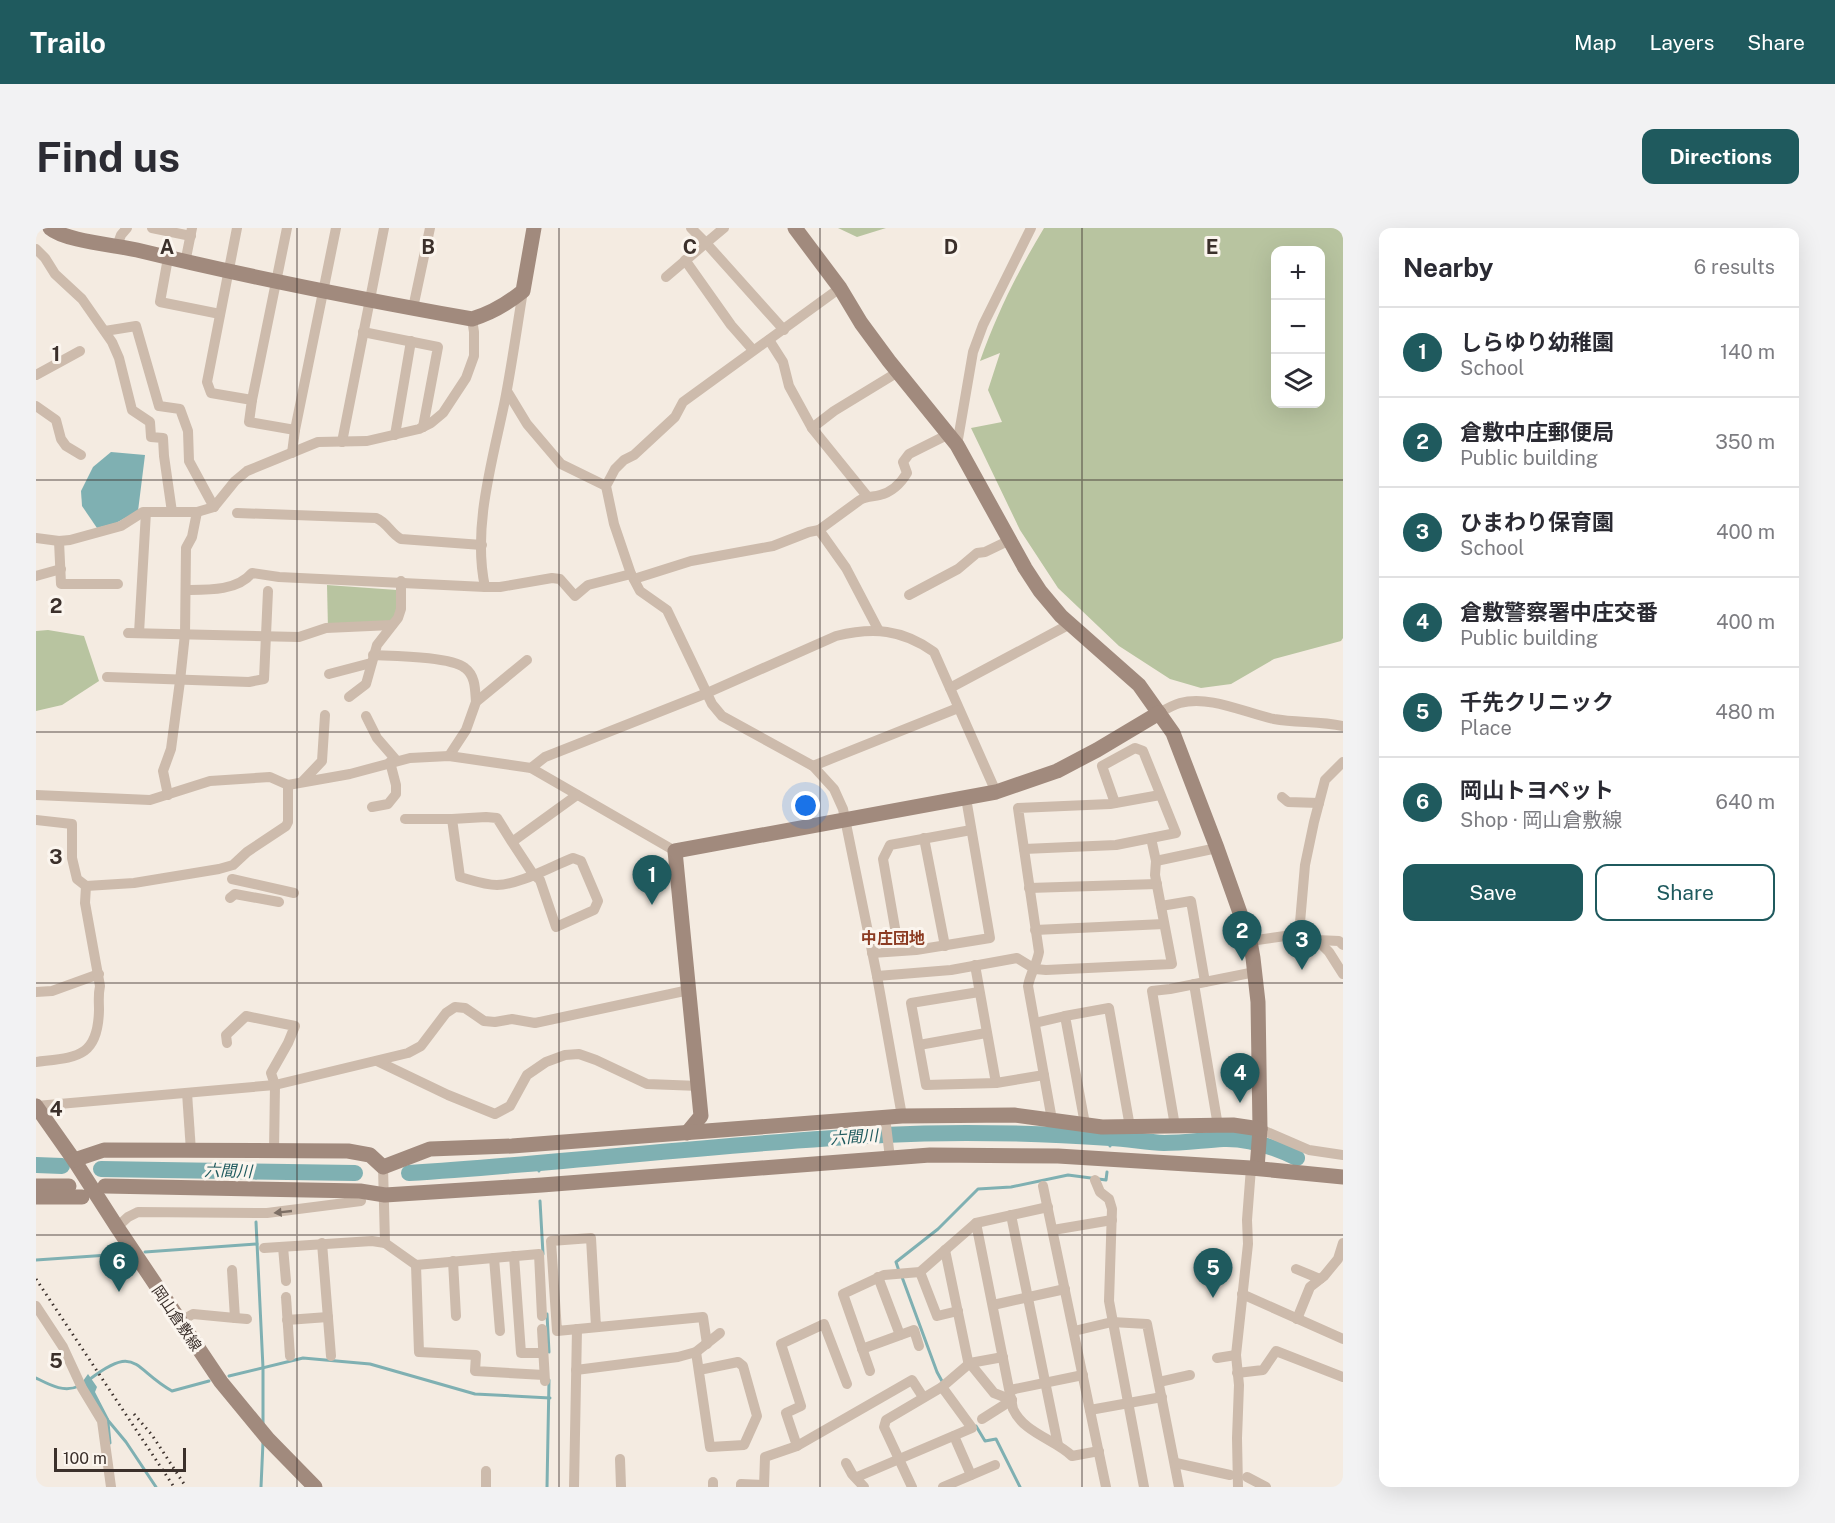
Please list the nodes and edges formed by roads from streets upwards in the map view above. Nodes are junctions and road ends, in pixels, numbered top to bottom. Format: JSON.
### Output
{"nodes":[{"id":1,"x":50,"y":228,"type":"edge"},
{"id":2,"x":127,"y":228,"type":"edge"},
{"id":3,"x":152,"y":228,"type":"edge"},
{"id":4,"x":237,"y":228,"type":"edge"},
{"id":5,"x":287,"y":228,"type":"edge"},
{"id":6,"x":336,"y":228,"type":"edge"},
{"id":7,"x":384,"y":228,"type":"edge"},
{"id":8,"x":430,"y":228,"type":"edge"},
{"id":9,"x":534,"y":228,"type":"edge"},
{"id":10,"x":691,"y":228,"type":"edge"},
{"id":11,"x":724,"y":228,"type":"edge"},
{"id":12,"x":795,"y":228,"type":"edge"},
{"id":13,"x":1031,"y":228,"type":"edge"},
{"id":14,"x":191,"y":232,"type":"edge"},
{"id":15,"x":706,"y":243,"type":"junction"},
{"id":16,"x":117,"y":246,"type":"junction"},
{"id":17,"x":36,"y":249,"type":"edge"},
{"id":18,"x":168,"y":258,"type":"junction"},
{"id":19,"x":685,"y":260,"type":"junction"},
{"id":20,"x":185,"y":263,"type":"junction"},
{"id":21,"x":229,"y":271,"type":"junction"},
{"id":22,"x":666,"y":276,"type":"dead end"},
{"id":23,"x":276,"y":281,"type":"junction"},
{"id":24,"x":840,"y":288,"type":"junction"},
{"id":25,"x":323,"y":290,"type":"junction"},
{"id":26,"x":523,"y":291,"type":"junction"},
{"id":27,"x":369,"y":300,"type":"junction"},
{"id":28,"x":413,"y":308,"type":"junction"},
{"id":29,"x":220,"y":314,"type":"junction"},
{"id":30,"x":472,"y":319,"type":"junction"},
{"id":31,"x":784,"y":330,"type":"junction"},
{"id":32,"x":105,"y":331,"type":"junction"},
{"id":33,"x":363,"y":332,"type":"junction"},
{"id":34,"x":769,"y":340,"type":"junction"},
{"id":35,"x":411,"y":341,"type":"junction"},
{"id":36,"x":753,"y":350,"type":"junction"},
{"id":37,"x":80,"y":351,"type":"dead end"},
{"id":38,"x":898,"y":372,"type":"junction"},
{"id":39,"x":36,"y":375,"type":"edge"},
{"id":40,"x":507,"y":391,"type":"junction"},
{"id":41,"x":252,"y":400,"type":"junction"},
{"id":42,"x":36,"y":405,"type":"edge"},
{"id":43,"x":423,"y":427,"type":"junction"},
{"id":44,"x":813,"y":428,"type":"junction"},
{"id":45,"x":295,"y":430,"type":"junction"},
{"id":46,"x":395,"y":435,"type":"junction"},
{"id":47,"x":953,"y":440,"type":"junction"},
{"id":48,"x":342,"y":442,"type":"junction"},
{"id":49,"x":292,"y":453,"type":"junction"},
{"id":50,"x":81,"y":455,"type":"dead end"},
{"id":51,"x":606,"y":486,"type":"junction"},
{"id":52,"x":867,"y":496,"type":"junction"},
{"id":53,"x":214,"y":507,"type":"junction"},
{"id":54,"x":146,"y":512,"type":"junction"},
{"id":55,"x":172,"y":512,"type":"junction"},
{"id":56,"x":197,"y":512,"type":"junction"},
{"id":57,"x":237,"y":513,"type":"dead end"},
{"id":58,"x":819,"y":530,"type":"junction"},
{"id":59,"x":36,"y":538,"type":"edge"},
{"id":60,"x":1010,"y":540,"type":"junction"},
{"id":61,"x":59,"y":541,"type":"junction"},
{"id":62,"x":482,"y":545,"type":"junction"},
{"id":63,"x":62,"y":569,"type":"junction"},
{"id":64,"x":36,"y":576,"type":"edge"},
{"id":65,"x":633,"y":576,"type":"junction"},
{"id":66,"x":401,"y":581,"type":"junction"},
{"id":67,"x":118,"y":585,"type":"dead end"},
{"id":68,"x":485,"y":587,"type":"junction"},
{"id":69,"x":186,"y":590,"type":"junction"},
{"id":70,"x":268,"y":591,"type":"dead end"},
{"id":71,"x":909,"y":595,"type":"dead end"},
{"id":72,"x":1070,"y":624,"type":"junction"},
{"id":73,"x":392,"y":625,"type":"junction"},
{"id":74,"x":879,"y":631,"type":"junction"},
{"id":75,"x":185,"y":634,"type":"junction"},
{"id":76,"x":266,"y":636,"type":"junction"},
{"id":77,"x":372,"y":659,"type":"junction"},
{"id":78,"x":526,"y":660,"type":"dead end"},
{"id":79,"x":329,"y":674,"type":"dead end"},
{"id":80,"x":107,"y":677,"type":"dead end"},
{"id":81,"x":180,"y":681,"type":"junction"},
{"id":82,"x":950,"y":688,"type":"junction"},
{"id":83,"x":707,"y":693,"type":"junction"},
{"id":84,"x":349,"y":697,"type":"dead end"},
{"id":85,"x":476,"y":702,"type":"junction"},
{"id":86,"x":958,"y":708,"type":"junction"},
{"id":87,"x":1159,"y":713,"type":"junction"},
{"id":88,"x":325,"y":715,"type":"dead end"},
{"id":89,"x":366,"y":716,"type":"dead end"},
{"id":90,"x":1343,"y":726,"type":"edge"},
{"id":91,"x":449,"y":756,"type":"junction"},
{"id":92,"x":393,"y":761,"type":"junction"},
{"id":93,"x":1343,"y":762,"type":"edge"},
{"id":94,"x":813,"y":766,"type":"junction"},
{"id":95,"x":531,"y":768,"type":"junction"},
{"id":96,"x":303,"y":782,"type":"junction"},
{"id":97,"x":288,"y":785,"type":"junction"},
{"id":98,"x":996,"y":792,"type":"junction"},
{"id":99,"x":36,"y":795,"type":"edge"},
{"id":100,"x":168,"y":795,"type":"junction"},
{"id":101,"x":577,"y":795,"type":"junction"},
{"id":102,"x":1160,"y":795,"type":"junction"},
{"id":103,"x":1282,"y":797,"type":"dead end"},
{"id":104,"x":966,"y":798,"type":"junction"},
{"id":105,"x":1319,"y":802,"type":"junction"},
{"id":106,"x":1115,"y":803,"type":"junction"},
{"id":107,"x":372,"y":807,"type":"dead end"},
{"id":108,"x":405,"y":819,"type":"dead end"},
{"id":109,"x":452,"y":819,"type":"junction"},
{"id":110,"x":36,"y":820,"type":"edge"},
{"id":111,"x":846,"y":820,"type":"junction"},
{"id":112,"x":971,"y":830,"type":"junction"},
{"id":113,"x":924,"y":838,"type":"junction"},
{"id":114,"x":1151,"y":838,"type":"junction"},
{"id":115,"x":512,"y":842,"type":"junction"},
{"id":116,"x":1218,"y":848,"type":"junction"},
{"id":117,"x":1024,"y":849,"type":"junction"},
{"id":118,"x":675,"y":851,"type":"junction"},
{"id":119,"x":1156,"y":861,"type":"junction"},
{"id":120,"x":233,"y":865,"type":"junction"},
{"id":121,"x":532,"y":874,"type":"junction"},
{"id":122,"x":232,"y":879,"type":"junction"},
{"id":123,"x":1157,"y":884,"type":"junction"},
{"id":124,"x":86,"y":886,"type":"junction"},
{"id":125,"x":1029,"y":888,"type":"junction"},
{"id":126,"x":294,"y":893,"type":"dead end"},
{"id":127,"x":279,"y":902,"type":"dead end"},
{"id":128,"x":1161,"y":906,"type":"junction"},
{"id":129,"x":1164,"y":924,"type":"junction"},
{"id":130,"x":1035,"y":930,"type":"junction"},
{"id":131,"x":1299,"y":934,"type":"junction"},
{"id":132,"x":1317,"y":940,"type":"junction"},
{"id":133,"x":1250,"y":941,"type":"junction"},
{"id":134,"x":1343,"y":945,"type":"edge"},
{"id":135,"x":945,"y":946,"type":"junction"},
{"id":136,"x":899,"y":951,"type":"junction"},
{"id":137,"x":873,"y":953,"type":"junction"},
{"id":138,"x":975,"y":965,"type":"junction"},
{"id":139,"x":1035,"y":969,"type":"junction"},
{"id":140,"x":1255,"y":972,"type":"junction"},
{"id":141,"x":99,"y":974,"type":"junction"},
{"id":142,"x":1343,"y":974,"type":"edge"},
{"id":143,"x":877,"y":976,"type":"junction"},
{"id":144,"x":1199,"y":983,"type":"junction"},
{"id":145,"x":689,"y":990,"type":"junction"},
{"id":146,"x":36,"y":992,"type":"edge"},
{"id":147,"x":979,"y":992,"type":"junction"},
{"id":148,"x":1065,"y":1016,"type":"junction"},
{"id":149,"x":1035,"y":1023,"type":"junction"},
{"id":150,"x":986,"y":1033,"type":"junction"},
{"id":151,"x":227,"y":1043,"type":"dead end"},
{"id":152,"x":919,"y":1045,"type":"junction"},
{"id":153,"x":377,"y":1061,"type":"junction"},
{"id":154,"x":36,"y":1062,"type":"edge"},
{"id":155,"x":1044,"y":1075,"type":"junction"},
{"id":156,"x":996,"y":1083,"type":"junction"},
{"id":157,"x":275,"y":1085,"type":"junction"},
{"id":158,"x":699,"y":1086,"type":"junction"},
{"id":159,"x":187,"y":1093,"type":"junction"},
{"id":160,"x":36,"y":1106,"type":"edge"},
{"id":161,"x":701,"y":1116,"type":"junction"},
{"id":162,"x":902,"y":1116,"type":"junction"},
{"id":163,"x":1052,"y":1120,"type":"junction"},
{"id":164,"x":886,"y":1122,"type":"junction"},
{"id":165,"x":1085,"y":1124,"type":"junction"},
{"id":166,"x":1130,"y":1126,"type":"junction"},
{"id":167,"x":1175,"y":1126,"type":"junction"},
{"id":168,"x":1218,"y":1126,"type":"junction"},
{"id":169,"x":724,"y":1131,"type":"junction"},
{"id":170,"x":1260,"y":1132,"type":"junction"},
{"id":171,"x":687,"y":1133,"type":"junction"},
{"id":172,"x":889,"y":1150,"type":"junction"},
{"id":173,"x":191,"y":1151,"type":"junction"},
{"id":174,"x":274,"y":1152,"type":"junction"},
{"id":175,"x":1343,"y":1155,"type":"edge"},
{"id":176,"x":74,"y":1160,"type":"junction"},
{"id":177,"x":383,"y":1167,"type":"junction"},
{"id":178,"x":1254,"y":1168,"type":"junction"},
{"id":179,"x":1343,"y":1177,"type":"edge"},
{"id":180,"x":1095,"y":1180,"type":"dead end"},
{"id":181,"x":36,"y":1186,"type":"edge"},
{"id":182,"x":1044,"y":1186,"type":"dead end"},
{"id":183,"x":385,"y":1195,"type":"junction"},
{"id":184,"x":36,"y":1197,"type":"edge"},
{"id":185,"x":362,"y":1201,"type":"junction"},
{"id":186,"x":1048,"y":1207,"type":"junction"},
{"id":187,"x":1011,"y":1215,"type":"junction"},
{"id":188,"x":1112,"y":1220,"type":"junction"},
{"id":189,"x":976,"y":1223,"type":"junction"},
{"id":190,"x":117,"y":1227,"type":"junction"},
{"id":191,"x":1053,"y":1230,"type":"junction"},
{"id":192,"x":385,"y":1243,"type":"junction"},
{"id":193,"x":1343,"y":1243,"type":"edge"},
{"id":194,"x":322,"y":1244,"type":"junction"},
{"id":195,"x":283,"y":1246,"type":"junction"},
{"id":196,"x":264,"y":1248,"type":"dead end"},
{"id":197,"x":945,"y":1250,"type":"junction"},
{"id":198,"x":514,"y":1256,"type":"junction"},
{"id":199,"x":494,"y":1258,"type":"junction"},
{"id":200,"x":453,"y":1262,"type":"junction"},
{"id":201,"x":416,"y":1265,"type":"junction"},
{"id":202,"x":1296,"y":1269,"type":"dead end"},
{"id":203,"x":231,"y":1270,"type":"dead end"},
{"id":204,"x":921,"y":1272,"type":"junction"},
{"id":205,"x":878,"y":1277,"type":"junction"},
{"id":206,"x":1320,"y":1279,"type":"junction"},
{"id":207,"x":286,"y":1281,"type":"dead end"},
{"id":208,"x":1065,"y":1289,"type":"junction"},
{"id":209,"x":1242,"y":1294,"type":"junction"},
{"id":210,"x":1028,"y":1297,"type":"junction"},
{"id":211,"x":286,"y":1298,"type":"dead end"},
{"id":212,"x":993,"y":1305,"type":"junction"},
{"id":213,"x":36,"y":1306,"type":"edge"},
{"id":214,"x":958,"y":1311,"type":"junction"},
{"id":215,"x":456,"y":1316,"type":"dead end"},
{"id":216,"x":542,"y":1316,"type":"dead end"},
{"id":217,"x":328,"y":1317,"type":"junction"},
{"id":218,"x":235,"y":1318,"type":"junction"},
{"id":219,"x":247,"y":1319,"type":"dead end"},
{"id":220,"x":1298,"y":1319,"type":"junction"},
{"id":221,"x":287,"y":1320,"type":"junction"},
{"id":222,"x":179,"y":1322,"type":"junction"},
{"id":223,"x":1112,"y":1322,"type":"junction"},
{"id":224,"x":596,"y":1327,"type":"junction"},
{"id":225,"x":542,"y":1329,"type":"dead end"},
{"id":226,"x":577,"y":1329,"type":"junction"},
{"id":227,"x":500,"y":1331,"type":"dead end"},
{"id":228,"x":1074,"y":1331,"type":"junction"},
{"id":229,"x":720,"y":1333,"type":"dead end"},
{"id":230,"x":900,"y":1335,"type":"junction"},
{"id":231,"x":1343,"y":1339,"type":"edge"},
{"id":232,"x":707,"y":1344,"type":"junction"},
{"id":233,"x":919,"y":1346,"type":"dead end"},
{"id":234,"x":862,"y":1349,"type":"junction"},
{"id":235,"x":696,"y":1352,"type":"junction"},
{"id":236,"x":543,"y":1353,"type":"junction"},
{"id":237,"x":1236,"y":1355,"type":"junction"},
{"id":238,"x":290,"y":1356,"type":"dead end"},
{"id":239,"x":331,"y":1356,"type":"dead end"},
{"id":240,"x":1004,"y":1357,"type":"junction"},
{"id":241,"x":1216,"y":1358,"type":"dead end"},
{"id":242,"x":970,"y":1363,"type":"junction"},
{"id":243,"x":576,"y":1370,"type":"junction"},
{"id":244,"x":699,"y":1370,"type":"junction"},
{"id":245,"x":870,"y":1371,"type":"dead end"},
{"id":246,"x":1237,"y":1373,"type":"junction"},
{"id":247,"x":1083,"y":1375,"type":"junction"},
{"id":248,"x":1190,"y":1375,"type":"dead end"},
{"id":249,"x":1343,"y":1376,"type":"edge"},
{"id":250,"x":1159,"y":1382,"type":"junction"},
{"id":251,"x":1045,"y":1383,"type":"junction"},
{"id":252,"x":848,"y":1384,"type":"dead end"},
{"id":253,"x":944,"y":1385,"type":"junction"},
{"id":254,"x":1011,"y":1395,"type":"junction"},
{"id":255,"x":923,"y":1397,"type":"junction"},
{"id":256,"x":1162,"y":1397,"type":"junction"},
{"id":257,"x":1128,"y":1403,"type":"junction"},
{"id":258,"x":1090,"y":1410,"type":"junction"},
{"id":259,"x":982,"y":1419,"type":"dead end"},
{"id":260,"x":954,"y":1436,"type":"junction"},
{"id":261,"x":1058,"y":1445,"type":"junction"},
{"id":262,"x":797,"y":1446,"type":"junction"},
{"id":263,"x":1099,"y":1451,"type":"junction"},
{"id":264,"x":620,"y":1459,"type":"dead end"},
{"id":265,"x":899,"y":1459,"type":"junction"},
{"id":266,"x":846,"y":1463,"type":"dead end"},
{"id":267,"x":1176,"y":1463,"type":"junction"},
{"id":268,"x":995,"y":1465,"type":"dead end"},
{"id":269,"x":486,"y":1471,"type":"dead end"},
{"id":270,"x":971,"y":1475,"type":"junction"},
{"id":271,"x":1230,"y":1475,"type":"dead end"},
{"id":272,"x":857,"y":1477,"type":"junction"},
{"id":273,"x":1247,"y":1477,"type":"dead end"},
{"id":274,"x":764,"y":1486,"type":"edge"},
{"id":275,"x":111,"y":1487,"type":"edge"},
{"id":276,"x":315,"y":1487,"type":"edge"},
{"id":277,"x":486,"y":1487,"type":"edge"},
{"id":278,"x":574,"y":1487,"type":"edge"},
{"id":279,"x":621,"y":1487,"type":"edge"},
{"id":280,"x":741,"y":1487,"type":"edge"},
{"id":281,"x":864,"y":1487,"type":"edge"},
{"id":282,"x":912,"y":1487,"type":"edge"},
{"id":283,"x":943,"y":1487,"type":"edge"},
{"id":284,"x":1106,"y":1487,"type":"edge"},
{"id":285,"x":1144,"y":1487,"type":"edge"},
{"id":286,"x":1179,"y":1487,"type":"edge"},
{"id":287,"x":1238,"y":1487,"type":"edge"},
{"id":288,"x":1266,"y":1487,"type":"edge"}],
"edges":[{"from":1,"to":16,"type":"street"},
{"from":2,"to":16,"type":"street"},
{"from":3,"to":14,"type":"street"},
{"from":4,"to":21,"type":"street"},
{"from":5,"to":23,"type":"street"},
{"from":6,"to":25,"type":"street"},
{"from":7,"to":27,"type":"street"},
{"from":8,"to":28,"type":"street"},
{"from":9,"to":26,"type":"street"},
{"from":10,"to":15,"type":"street"},
{"from":11,"to":15,"type":"street"},
{"from":12,"to":24,"type":"street"},
{"from":13,"to":47,"type":"street"},
{"from":14,"to":20,"type":"street"},
{"from":15,"to":19,"type":"street"},
{"from":15,"to":31,"type":"street"},
{"from":16,"to":18,"type":"street"},
{"from":17,"to":32,"type":"street"},
{"from":18,"to":20,"type":"street"},
{"from":18,"to":29,"type":"street"},
{"from":19,"to":22,"type":"street"},
{"from":19,"to":36,"type":"street"},
{"from":20,"to":21,"type":"street"},
{"from":21,"to":23,"type":"street"},
{"from":21,"to":29,"type":"street"},
{"from":23,"to":25,"type":"street"},
{"from":23,"to":41,"type":"street"},
{"from":24,"to":31,"type":"street"},
{"from":24,"to":38,"type":"street"},
{"from":25,"to":27,"type":"street"},
{"from":25,"to":45,"type":"street"},
{"from":26,"to":30,"type":"street"},
{"from":26,"to":40,"type":"street"},
{"from":27,"to":28,"type":"street"},
{"from":27,"to":33,"type":"street"},
{"from":28,"to":30,"type":"street"},
{"from":29,"to":41,"type":"street"},
{"from":30,"to":43,"type":"street"},
{"from":31,"to":34,"type":"street"},
{"from":32,"to":53,"type":"street"},
{"from":32,"to":55,"type":"street"},
{"from":33,"to":35,"type":"street"},
{"from":33,"to":48,"type":"street"},
{"from":34,"to":36,"type":"street"},
{"from":34,"to":44,"type":"street"},
{"from":35,"to":43,"type":"street"},
{"from":35,"to":46,"type":"street"},
{"from":36,"to":51,"type":"street"},
{"from":37,"to":39,"type":"street"},
{"from":38,"to":44,"type":"street"},
{"from":38,"to":47,"type":"street"},
{"from":40,"to":51,"type":"street"},
{"from":40,"to":62,"type":"street"},
{"from":41,"to":45,"type":"street"},
{"from":42,"to":50,"type":"street"},
{"from":43,"to":46,"type":"street"},
{"from":44,"to":52,"type":"street"},
{"from":45,"to":49,"type":"street"},
{"from":46,"to":48,"type":"street"},
{"from":47,"to":52,"type":"street"},
{"from":47,"to":60,"type":"street"},
{"from":48,"to":49,"type":"street"},
{"from":49,"to":53,"type":"street"},
{"from":51,"to":65,"type":"street"},
{"from":52,"to":58,"type":"street"},
{"from":53,"to":56,"type":"street"},
{"from":54,"to":55,"type":"street"},
{"from":54,"to":61,"type":"street"},
{"from":54,"to":75,"type":"street"},
{"from":55,"to":56,"type":"street"},
{"from":56,"to":69,"type":"street"},
{"from":57,"to":62,"type":"street"},
{"from":58,"to":65,"type":"street"},
{"from":58,"to":74,"type":"street"},
{"from":59,"to":61,"type":"street"},
{"from":60,"to":71,"type":"street"},
{"from":60,"to":72,"type":"street"},
{"from":61,"to":63,"type":"street"},
{"from":62,"to":68,"type":"street"},
{"from":63,"to":64,"type":"street"},
{"from":63,"to":67,"type":"street"},
{"from":65,"to":68,"type":"street"},
{"from":65,"to":83,"type":"street"},
{"from":66,"to":68,"type":"street"},
{"from":66,"to":69,"type":"street"},
{"from":66,"to":73,"type":"street"},
{"from":69,"to":75,"type":"street"},
{"from":70,"to":76,"type":"street"},
{"from":72,"to":82,"type":"street"},
{"from":72,"to":87,"type":"street"},
{"from":73,"to":76,"type":"street"},
{"from":73,"to":77,"type":"street"},
{"from":74,"to":82,"type":"street"},
{"from":74,"to":83,"type":"street"},
{"from":75,"to":76,"type":"street"},
{"from":75,"to":81,"type":"street"},
{"from":76,"to":81,"type":"street"},
{"from":77,"to":79,"type":"street"},
{"from":77,"to":84,"type":"street"},
{"from":77,"to":85,"type":"street"},
{"from":78,"to":85,"type":"street"},
{"from":80,"to":81,"type":"street"},
{"from":81,"to":100,"type":"street"},
{"from":82,"to":86,"type":"street"},
{"from":83,"to":94,"type":"street"},
{"from":83,"to":95,"type":"street"},
{"from":85,"to":91,"type":"street"},
{"from":86,"to":94,"type":"street"},
{"from":86,"to":98,"type":"street"},
{"from":87,"to":90,"type":"street"},
{"from":87,"to":98,"type":"street"},
{"from":87,"to":116,"type":"street"},
{"from":88,"to":96,"type":"street"},
{"from":89,"to":92,"type":"street"},
{"from":91,"to":92,"type":"street"},
{"from":91,"to":95,"type":"street"},
{"from":92,"to":96,"type":"street"},
{"from":92,"to":107,"type":"street"},
{"from":93,"to":105,"type":"street"},
{"from":94,"to":111,"type":"street"},
{"from":95,"to":101,"type":"street"},
{"from":96,"to":97,"type":"street"},
{"from":97,"to":100,"type":"street"},
{"from":97,"to":120,"type":"street"},
{"from":98,"to":104,"type":"street"},
{"from":99,"to":100,"type":"street"},
{"from":101,"to":115,"type":"street"},
{"from":101,"to":118,"type":"street"},
{"from":102,"to":106,"type":"street"},
{"from":102,"to":106,"type":"street"},
{"from":102,"to":114,"type":"street"},
{"from":103,"to":105,"type":"street"},
{"from":104,"to":111,"type":"street"},
{"from":104,"to":112,"type":"street"},
{"from":105,"to":131,"type":"street"},
{"from":106,"to":117,"type":"street"},
{"from":108,"to":109,"type":"street"},
{"from":109,"to":115,"type":"street"},
{"from":109,"to":121,"type":"street"},
{"from":110,"to":124,"type":"street"},
{"from":111,"to":118,"type":"street"},
{"from":111,"to":137,"type":"street"},
{"from":112,"to":113,"type":"street"},
{"from":112,"to":135,"type":"street"},
{"from":113,"to":135,"type":"street"},
{"from":113,"to":136,"type":"street"},
{"from":114,"to":117,"type":"street"},
{"from":114,"to":119,"type":"street"},
{"from":115,"to":121,"type":"street"},
{"from":116,"to":119,"type":"street"},
{"from":116,"to":133,"type":"street"},
{"from":117,"to":125,"type":"street"},
{"from":118,"to":145,"type":"street"},
{"from":119,"to":123,"type":"street"},
{"from":120,"to":122,"type":"street"},
{"from":120,"to":124,"type":"street"},
{"from":121,"to":121,"type":"street"},
{"from":122,"to":126,"type":"street"},
{"from":122,"to":127,"type":"street"},
{"from":123,"to":125,"type":"street"},
{"from":123,"to":128,"type":"street"},
{"from":124,"to":141,"type":"street"},
{"from":125,"to":130,"type":"street"},
{"from":128,"to":129,"type":"street"},
{"from":128,"to":144,"type":"street"},
{"from":129,"to":130,"type":"street"},
{"from":129,"to":139,"type":"street"},
{"from":130,"to":139,"type":"street"},
{"from":131,"to":132,"type":"street"},
{"from":131,"to":133,"type":"street"},
{"from":132,"to":134,"type":"street"},
{"from":132,"to":142,"type":"street"},
{"from":133,"to":140,"type":"street"},
{"from":135,"to":136,"type":"street"},
{"from":136,"to":137,"type":"street"},
{"from":137,"to":143,"type":"street"},
{"from":138,"to":139,"type":"street"},
{"from":138,"to":143,"type":"street"},
{"from":138,"to":147,"type":"street"},
{"from":139,"to":149,"type":"street"},
{"from":140,"to":144,"type":"street"},
{"from":140,"to":170,"type":"street"},
{"from":141,"to":146,"type":"street"},
{"from":141,"to":154,"type":"street"},
{"from":143,"to":162,"type":"street"},
{"from":144,"to":167,"type":"street"},
{"from":144,"to":168,"type":"street"},
{"from":145,"to":153,"type":"street"},
{"from":145,"to":158,"type":"street"},
{"from":147,"to":150,"type":"street"},
{"from":147,"to":152,"type":"street"},
{"from":148,"to":149,"type":"street"},
{"from":148,"to":165,"type":"street"},
{"from":148,"to":166,"type":"street"},
{"from":149,"to":155,"type":"street"},
{"from":150,"to":152,"type":"street"},
{"from":150,"to":156,"type":"street"},
{"from":151,"to":157,"type":"street"},
{"from":152,"to":156,"type":"street"},
{"from":153,"to":157,"type":"street"},
{"from":153,"to":158,"type":"street"},
{"from":155,"to":156,"type":"street"},
{"from":155,"to":163,"type":"street"},
{"from":157,"to":159,"type":"street"},
{"from":157,"to":174,"type":"street"},
{"from":158,"to":161,"type":"street"},
{"from":159,"to":160,"type":"street"},
{"from":159,"to":173,"type":"street"},
{"from":160,"to":176,"type":"street","name":"岡山倉敷線"},
{"from":161,"to":169,"type":"street"},
{"from":161,"to":171,"type":"street"},
{"from":162,"to":163,"type":"street"},
{"from":162,"to":164,"type":"street"},
{"from":163,"to":165,"type":"street"},
{"from":164,"to":169,"type":"street"},
{"from":164,"to":172,"type":"street"},
{"from":165,"to":166,"type":"street"},
{"from":166,"to":167,"type":"street"},
{"from":167,"to":168,"type":"street"},
{"from":168,"to":170,"type":"street"},
{"from":169,"to":171,"type":"street"},
{"from":170,"to":175,"type":"street"},
{"from":170,"to":178,"type":"street"},
{"from":171,"to":177,"type":"street"},
{"from":172,"to":178,"type":"street"},
{"from":172,"to":183,"type":"street"},
{"from":173,"to":174,"type":"street"},
{"from":173,"to":176,"type":"street"},
{"from":174,"to":177,"type":"street"},
{"from":176,"to":190,"type":"street","name":"岡山倉敷線"},
{"from":177,"to":183,"type":"street"},
{"from":178,"to":179,"type":"street"},
{"from":178,"to":209,"type":"street"},
{"from":180,"to":188,"type":"street"},
{"from":181,"to":184,"type":"street"},
{"from":182,"to":186,"type":"street"},
{"from":183,"to":185,"type":"street"},
{"from":183,"to":185,"type":"street"},
{"from":183,"to":192,"type":"street"},
{"from":185,"to":190,"type":"street","one_way":true},
{"from":186,"to":187,"type":"street"},
{"from":186,"to":191,"type":"street"},
{"from":187,"to":189,"type":"street"},
{"from":187,"to":210,"type":"street"},
{"from":188,"to":191,"type":"street"},
{"from":188,"to":223,"type":"street"},
{"from":189,"to":197,"type":"street"},
{"from":189,"to":212,"type":"street"},
{"from":190,"to":222,"type":"street","name":"岡山倉敷線"},
{"from":191,"to":208,"type":"street"},
{"from":192,"to":194,"type":"street"},
{"from":192,"to":201,"type":"street"},
{"from":193,"to":206,"type":"street"},
{"from":194,"to":195,"type":"street"},
{"from":194,"to":217,"type":"street"},
{"from":195,"to":196,"type":"street"},
{"from":195,"to":207,"type":"street"},
{"from":197,"to":204,"type":"street"},
{"from":197,"to":214,"type":"street"},
{"from":198,"to":199,"type":"street"},
{"from":198,"to":216,"type":"street"},
{"from":198,"to":236,"type":"street"},
{"from":199,"to":200,"type":"street"},
{"from":199,"to":227,"type":"street"},
{"from":200,"to":201,"type":"street"},
{"from":200,"to":215,"type":"street"},
{"from":201,"to":236,"type":"street"},
{"from":202,"to":206,"type":"street"},
{"from":203,"to":218,"type":"street"},
{"from":204,"to":205,"type":"street"},
{"from":204,"to":214,"type":"street"},
{"from":205,"to":230,"type":"street"},
{"from":205,"to":234,"type":"street"},
{"from":206,"to":220,"type":"street"},
{"from":208,"to":210,"type":"street"},
{"from":208,"to":228,"type":"street"},
{"from":209,"to":220,"type":"street"},
{"from":209,"to":237,"type":"street"},
{"from":210,"to":212,"type":"street"},
{"from":210,"to":251,"type":"street"},
{"from":211,"to":221,"type":"street"},
{"from":212,"to":240,"type":"street"},
{"from":213,"to":275,"type":"street"},
{"from":214,"to":242,"type":"street"},
{"from":217,"to":221,"type":"street"},
{"from":217,"to":239,"type":"street"},
{"from":218,"to":219,"type":"street"},
{"from":218,"to":222,"type":"street"},
{"from":220,"to":231,"type":"street"},
{"from":221,"to":238,"type":"street"},
{"from":222,"to":276,"type":"street","name":"岡山倉敷線"},
{"from":223,"to":228,"type":"street"},
{"from":223,"to":250,"type":"street"},
{"from":223,"to":257,"type":"street"},
{"from":224,"to":226,"type":"street"},
{"from":224,"to":226,"type":"street"},
{"from":224,"to":232,"type":"street"},
{"from":225,"to":236,"type":"street"},
{"from":226,"to":243,"type":"street"},
{"from":228,"to":247,"type":"street"},
{"from":229,"to":232,"type":"street"},
{"from":230,"to":233,"type":"street"},
{"from":230,"to":234,"type":"street"},
{"from":232,"to":235,"type":"street"},
{"from":234,"to":245,"type":"street"},
{"from":235,"to":243,"type":"street"},
{"from":235,"to":244,"type":"street"},
{"from":237,"to":241,"type":"street"},
{"from":237,"to":246,"type":"street"},
{"from":240,"to":242,"type":"street"},
{"from":240,"to":254,"type":"street"},
{"from":242,"to":253,"type":"street"},
{"from":242,"to":254,"type":"street"},
{"from":243,"to":278,"type":"street"},
{"from":244,"to":244,"type":"street"},
{"from":246,"to":249,"type":"street"},
{"from":246,"to":287,"type":"street"},
{"from":247,"to":251,"type":"street"},
{"from":247,"to":258,"type":"street"},
{"from":248,"to":250,"type":"street"},
{"from":250,"to":256,"type":"street"},
{"from":251,"to":254,"type":"street"},
{"from":251,"to":261,"type":"street"},
{"from":252,"to":262,"type":"street"},
{"from":253,"to":255,"type":"street"},
{"from":253,"to":260,"type":"street"},
{"from":254,"to":259,"type":"street"},
{"from":254,"to":261,"type":"street"},
{"from":255,"to":262,"type":"street"},
{"from":255,"to":265,"type":"street"},
{"from":256,"to":257,"type":"street"},
{"from":256,"to":267,"type":"street"},
{"from":257,"to":258,"type":"street"},
{"from":257,"to":285,"type":"street"},
{"from":258,"to":263,"type":"street"},
{"from":260,"to":265,"type":"street"},
{"from":260,"to":270,"type":"street"},
{"from":261,"to":263,"type":"street"},
{"from":262,"to":274,"type":"street"},
{"from":263,"to":284,"type":"street"},
{"from":264,"to":279,"type":"street"},
{"from":265,"to":272,"type":"street"},
{"from":265,"to":282,"type":"street"},
{"from":266,"to":272,"type":"street"},
{"from":267,"to":271,"type":"street"},
{"from":267,"to":286,"type":"street"},
{"from":268,"to":270,"type":"street"},
{"from":269,"to":277,"type":"street"},
{"from":270,"to":283,"type":"street"},
{"from":272,"to":281,"type":"street"},
{"from":273,"to":288,"type":"street"},
{"from":274,"to":280,"type":"street"}]}
